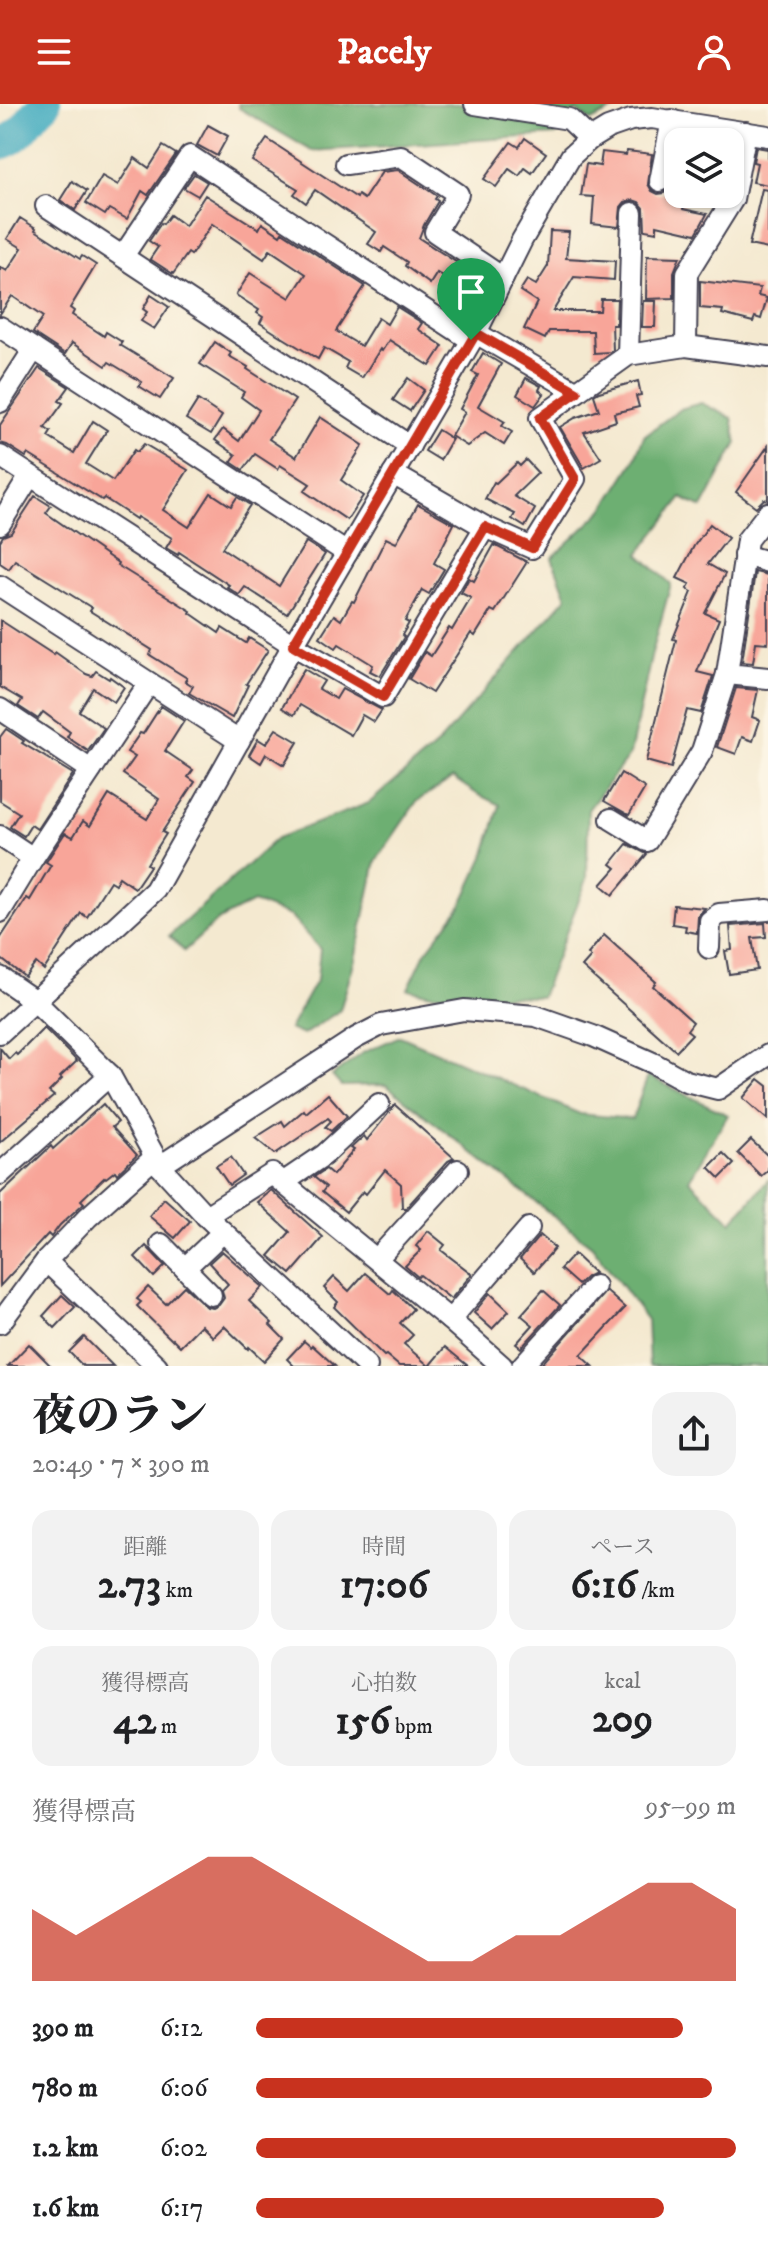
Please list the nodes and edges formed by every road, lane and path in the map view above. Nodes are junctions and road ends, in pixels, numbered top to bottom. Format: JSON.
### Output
{"nodes":[{"id":1,"x":475,"y":104,"type":"edge"},
{"id":2,"x":672,"y":120,"type":"junction"},
{"id":3,"x":746,"y":132,"type":"junction"},
{"id":4,"x":768,"y":136,"type":"edge"},
{"id":5,"x":590,"y":139,"type":"junction"},
{"id":6,"x":346,"y":164,"type":"dead end"},
{"id":7,"x":660,"y":181,"type":"dead end"},
{"id":8,"x":46,"y":206,"type":"dead end"},
{"id":9,"x":632,"y":213,"type":"dead end"},
{"id":10,"x":123,"y":256,"type":"junction"},
{"id":11,"x":503,"y":278,"type":"junction"},
{"id":12,"x":0,"y":327,"type":"edge"},
{"id":13,"x":474,"y":336,"type":"junction"},
{"id":14,"x":686,"y":346,"type":"junction"},
{"id":15,"x":34,"y":349,"type":"junction"},
{"id":16,"x":628,"y":355,"type":"junction"},
{"id":17,"x":768,"y":357,"type":"edge"},
{"id":18,"x":577,"y":392,"type":"junction"},
{"id":19,"x":0,"y":402,"type":"edge"},
{"id":20,"x":410,"y":446,"type":"junction"},
{"id":21,"x":0,"y":456,"type":"edge"},
{"id":22,"x":393,"y":474,"type":"junction"},
{"id":23,"x":30,"y":476,"type":"junction"},
{"id":24,"x":768,"y":513,"type":"edge"},
{"id":25,"x":0,"y":524,"type":"edge"},
{"id":26,"x":485,"y":527,"type":"junction"},
{"id":27,"x":347,"y":553,"type":"junction"},
{"id":28,"x":744,"y":555,"type":"junction"},
{"id":29,"x":768,"y":562,"type":"edge"},
{"id":30,"x":0,"y":586,"type":"edge"},
{"id":31,"x":293,"y":645,"type":"junction"},
{"id":32,"x":727,"y":674,"type":"junction"},
{"id":33,"x":768,"y":678,"type":"edge"},
{"id":34,"x":149,"y":683,"type":"junction"},
{"id":35,"x":0,"y":709,"type":"edge"},
{"id":36,"x":239,"y":741,"type":"junction"},
{"id":37,"x":91,"y":770,"type":"junction"},
{"id":38,"x":611,"y":819,"type":"dead end"},
{"id":39,"x":0,"y":836,"type":"edge"},
{"id":40,"x":33,"y":858,"type":"junction"},
{"id":41,"x":768,"y":910,"type":"edge"},
{"id":42,"x":0,"y":912,"type":"edge"},
{"id":43,"x":709,"y":948,"type":"dead end"},
{"id":44,"x":0,"y":977,"type":"edge"},
{"id":45,"x":35,"y":1001,"type":"junction"},
{"id":46,"x":0,"y":1033,"type":"edge"},
{"id":47,"x":768,"y":1055,"type":"edge"},
{"id":48,"x":110,"y":1075,"type":"junction"},
{"id":49,"x":379,"y":1104,"type":"dead end"},
{"id":50,"x":157,"y":1161,"type":"junction"},
{"id":51,"x":458,"y":1170,"type":"dead end"},
{"id":52,"x":0,"y":1174,"type":"edge"},
{"id":53,"x":284,"y":1182,"type":"junction"},
{"id":54,"x":206,"y":1216,"type":"junction"},
{"id":55,"x":529,"y":1228,"type":"dead end"},
{"id":56,"x":223,"y":1232,"type":"junction"},
{"id":57,"x":161,"y":1244,"type":"dead end"},
{"id":58,"x":377,"y":1259,"type":"junction"},
{"id":59,"x":46,"y":1261,"type":"junction"},
{"id":60,"x":185,"y":1268,"type":"junction"},
{"id":61,"x":595,"y":1286,"type":"dead end"},
{"id":62,"x":211,"y":1295,"type":"dead end"},
{"id":63,"x":450,"y":1320,"type":"junction"},
{"id":64,"x":0,"y":1323,"type":"edge"},
{"id":65,"x":355,"y":1362,"type":"edge"},
{"id":66,"x":157,"y":1366,"type":"edge"},
{"id":67,"x":502,"y":1366,"type":"edge"},
{"id":68,"x":522,"y":1366,"type":"edge"}],
"edges":[{"from":1,"to":5,"type":"street"},
{"from":2,"to":3,"type":"street"},
{"from":2,"to":5,"type":"street"},
{"from":2,"to":7,"type":"street"},
{"from":3,"to":4,"type":"street"},
{"from":3,"to":14,"type":"street"},
{"from":5,"to":11,"type":"street"},
{"from":6,"to":11,"type":"street"},
{"from":8,"to":10,"type":"street"},
{"from":9,"to":16,"type":"street"},
{"from":10,"to":13,"type":"street"},
{"from":10,"to":20,"type":"street"},
{"from":11,"to":13,"type":"street"},
{"from":12,"to":15,"type":"street"},
{"from":13,"to":18,"type":"street"},
{"from":13,"to":20,"type":"street"},
{"from":14,"to":16,"type":"street"},
{"from":14,"to":17,"type":"street"},
{"from":15,"to":19,"type":"street"},
{"from":15,"to":27,"type":"street"},
{"from":16,"to":18,"type":"street"},
{"from":18,"to":26,"type":"street"},
{"from":20,"to":22,"type":"street"},
{"from":21,"to":23,"type":"street"},
{"from":22,"to":26,"type":"street"},
{"from":22,"to":27,"type":"street"},
{"from":23,"to":25,"type":"street"},
{"from":23,"to":31,"type":"street"},
{"from":24,"to":28,"type":"street"},
{"from":26,"to":31,"type":"street"},
{"from":27,"to":31,"type":"street"},
{"from":28,"to":29,"type":"street"},
{"from":28,"to":32,"type":"street"},
{"from":30,"to":34,"type":"street"},
{"from":31,"to":36,"type":"street"},
{"from":32,"to":33,"type":"street"},
{"from":32,"to":38,"type":"street"},
{"from":34,"to":36,"type":"street"},
{"from":34,"to":37,"type":"street"},
{"from":35,"to":37,"type":"street"},
{"from":36,"to":45,"type":"street"},
{"from":37,"to":40,"type":"street"},
{"from":39,"to":40,"type":"street"},
{"from":40,"to":42,"type":"street"},
{"from":41,"to":43,"type":"street"},
{"from":44,"to":45,"type":"street"},
{"from":45,"to":46,"type":"street"},
{"from":45,"to":48,"type":"street"},
{"from":47,"to":50,"type":"street"},
{"from":48,"to":50,"type":"street"},
{"from":48,"to":52,"type":"street"},
{"from":49,"to":53,"type":"street"},
{"from":50,"to":54,"type":"street"},
{"from":50,"to":59,"type":"street"},
{"from":51,"to":58,"type":"street"},
{"from":53,"to":54,"type":"street"},
{"from":53,"to":58,"type":"street"},
{"from":54,"to":56,"type":"street"},
{"from":55,"to":63,"type":"street"},
{"from":56,"to":60,"type":"street"},
{"from":56,"to":65,"type":"street"},
{"from":57,"to":60,"type":"street"},
{"from":58,"to":63,"type":"street"},
{"from":59,"to":64,"type":"street"},
{"from":59,"to":66,"type":"street"},
{"from":60,"to":62,"type":"street"},
{"from":61,"to":68,"type":"street"},
{"from":63,"to":67,"type":"street"}]}
